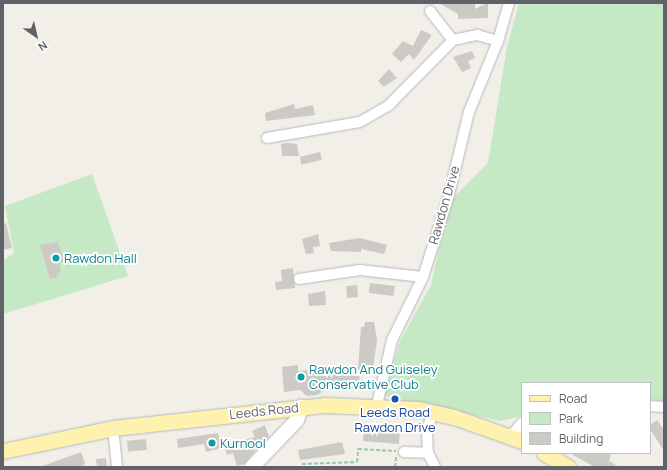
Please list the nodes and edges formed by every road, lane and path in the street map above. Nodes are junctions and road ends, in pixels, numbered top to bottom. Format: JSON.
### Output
{"nodes":[{"id":1,"x":509,"y":3,"type":"edge"},
{"id":2,"x":430,"y":11,"type":"dead end"},
{"id":3,"x":452,"y":40,"type":"junction"},
{"id":4,"x":498,"y":40,"type":"junction"},
{"id":5,"x":267,"y":138,"type":"dead end"},
{"id":6,"x":423,"y":277,"type":"junction"},
{"id":7,"x":299,"y":279,"type":"dead end"},
{"id":8,"x":377,"y":405,"type":"junction"},
{"id":9,"x":651,"y":406,"type":"edge"},
{"id":10,"x":301,"y":407,"type":"junction"},
{"id":11,"x":664,"y":407,"type":"edge"},
{"id":12,"x":433,"y":413,"type":"junction"},
{"id":13,"x":521,"y":426,"type":"edge"},
{"id":14,"x":113,"y":428,"type":"junction"},
{"id":15,"x":517,"y":439,"type":"edge"},
{"id":16,"x":3,"y":451,"type":"edge"},
{"id":17,"x":400,"y":452,"type":"junction"},
{"id":18,"x":428,"y":453,"type":"junction"},
{"id":19,"x":546,"y":454,"type":"edge"},
{"id":20,"x":302,"y":464,"type":"dead end"},
{"id":21,"x":117,"y":467,"type":"edge"},
{"id":22,"x":252,"y":467,"type":"edge"},
{"id":23,"x":395,"y":467,"type":"edge"},
{"id":24,"x":435,"y":467,"type":"edge"},
{"id":25,"x":568,"y":467,"type":"edge"}],
"edges":[{"from":1,"to":4,"type":"street","name":"Rawdon Drive"},
{"from":2,"to":3,"type":"street"},
{"from":3,"to":4,"type":"street"},
{"from":3,"to":5,"type":"street"},
{"from":4,"to":6,"type":"street","name":"Rawdon Drive"},
{"from":6,"to":7,"type":"street"},
{"from":6,"to":8,"type":"street","name":"Rawdon Drive"},
{"from":8,"to":10,"type":"main road","name":"Leeds Road"},
{"from":8,"to":12,"type":"main road","name":"Leeds Road"},
{"from":9,"to":11,"type":"street"},
{"from":10,"to":14,"type":"main road","name":"Leeds Road"},
{"from":10,"to":22,"type":"street"},
{"from":12,"to":15,"type":"main road","name":"Leeds Road"},
{"from":12,"to":18,"type":"street"},
{"from":13,"to":15,"type":"street"},
{"from":14,"to":16,"type":"main road","name":"Leeds Road"},
{"from":14,"to":21,"type":"street"},
{"from":17,"to":18,"type":"street"},
{"from":17,"to":20,"type":"path"},
{"from":17,"to":23,"type":"path"},
{"from":18,"to":24,"type":"street"},
{"from":19,"to":25,"type":"main road"}]}
